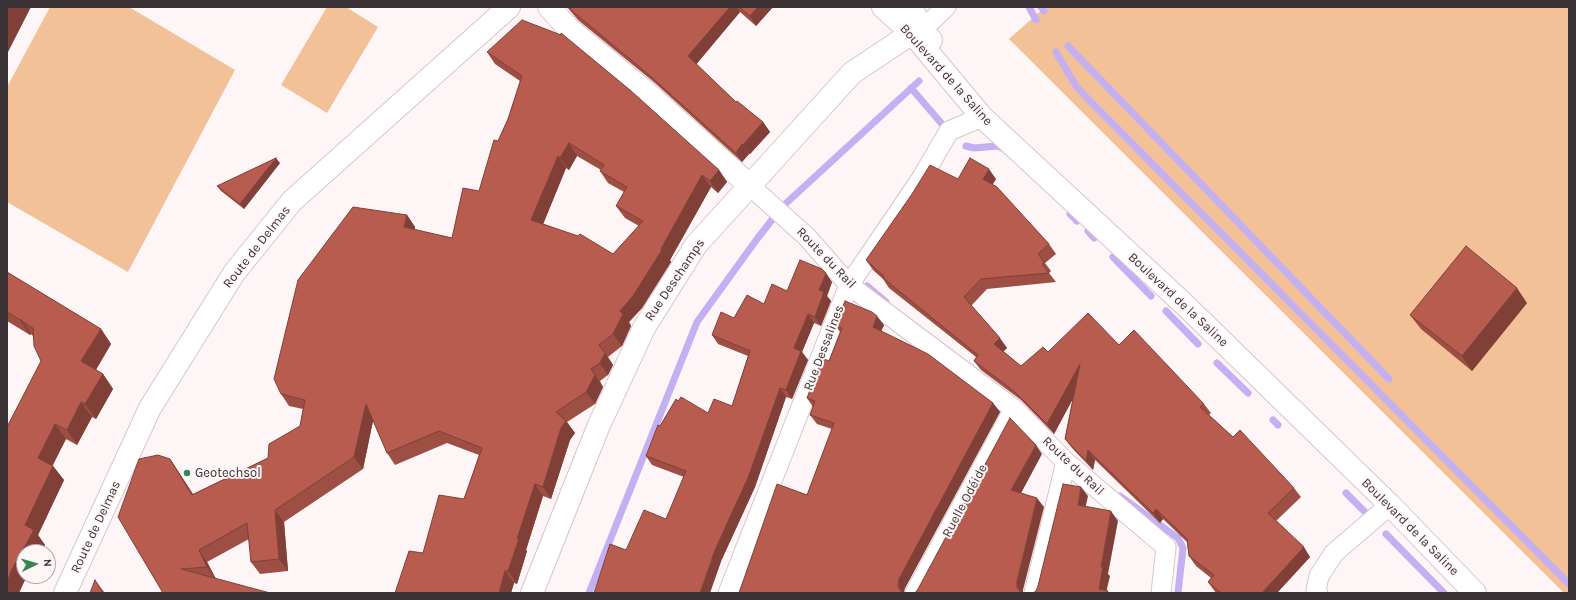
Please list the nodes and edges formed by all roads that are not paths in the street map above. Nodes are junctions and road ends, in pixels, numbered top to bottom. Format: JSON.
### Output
{"nodes":[{"id":1,"x":509,"y":7,"type":"edge"},
{"id":2,"x":549,"y":7,"type":"edge"},
{"id":3,"x":883,"y":7,"type":"edge"},
{"id":4,"x":911,"y":7,"type":"edge"},
{"id":5,"x":946,"y":7,"type":"edge"},
{"id":6,"x":917,"y":31,"type":"junction"},
{"id":7,"x":982,"y":117,"type":"junction"},
{"id":8,"x":750,"y":185,"type":"junction"},
{"id":9,"x":849,"y":285,"type":"junction"},
{"id":10,"x":1014,"y":409,"type":"junction"},
{"id":11,"x":1066,"y":462,"type":"junction"},
{"id":12,"x":1390,"y":505,"type":"junction"},
{"id":13,"x":65,"y":593,"type":"edge"},
{"id":14,"x":532,"y":593,"type":"edge"},
{"id":15,"x":728,"y":593,"type":"edge"},
{"id":16,"x":915,"y":593,"type":"edge"},
{"id":17,"x":1034,"y":593,"type":"edge"},
{"id":18,"x":1161,"y":593,"type":"edge"},
{"id":19,"x":1318,"y":593,"type":"edge"},
{"id":20,"x":1475,"y":593,"type":"edge"},
{"id":21,"x":1491,"y":593,"type":"edge"}],
"edges":[{"from":1,"to":13,"type":"main road","name":"Route de Delmas"},
{"from":2,"to":8,"type":"main road","name":"Route du Rail"},
{"from":3,"to":6,"type":"main road","name":"Boulevard de la Saline"},
{"from":4,"to":6,"type":"main road","name":"Boulevard de la Saline"},
{"from":5,"to":6,"type":"street"},
{"from":6,"to":7,"type":"main road","name":"Boulevard de la Saline"},
{"from":6,"to":8,"type":"main road","name":"Rue Deschamps"},
{"from":6,"to":21,"type":"main road","name":"Boulevard de la Saline"},
{"from":7,"to":9,"type":"street","name":"Rue Dessalines"},
{"from":7,"to":12,"type":"main road","name":"Boulevard de la Saline"},
{"from":8,"to":9,"type":"street","name":"Route du Rail"},
{"from":8,"to":14,"type":"main road","name":"Rue Deschamps"},
{"from":9,"to":10,"type":"street","name":"Route du Rail"},
{"from":9,"to":15,"type":"street","name":"Rue Dessalines"},
{"from":10,"to":11,"type":"street","name":"Route du Rail"},
{"from":10,"to":16,"type":"street","name":"Ruelle Odéide"},
{"from":11,"to":17,"type":"street"},
{"from":11,"to":18,"type":"street","name":"Route du Rail"},
{"from":12,"to":19,"type":"street"},
{"from":12,"to":20,"type":"main road","name":"Boulevard de la Saline"}]}
